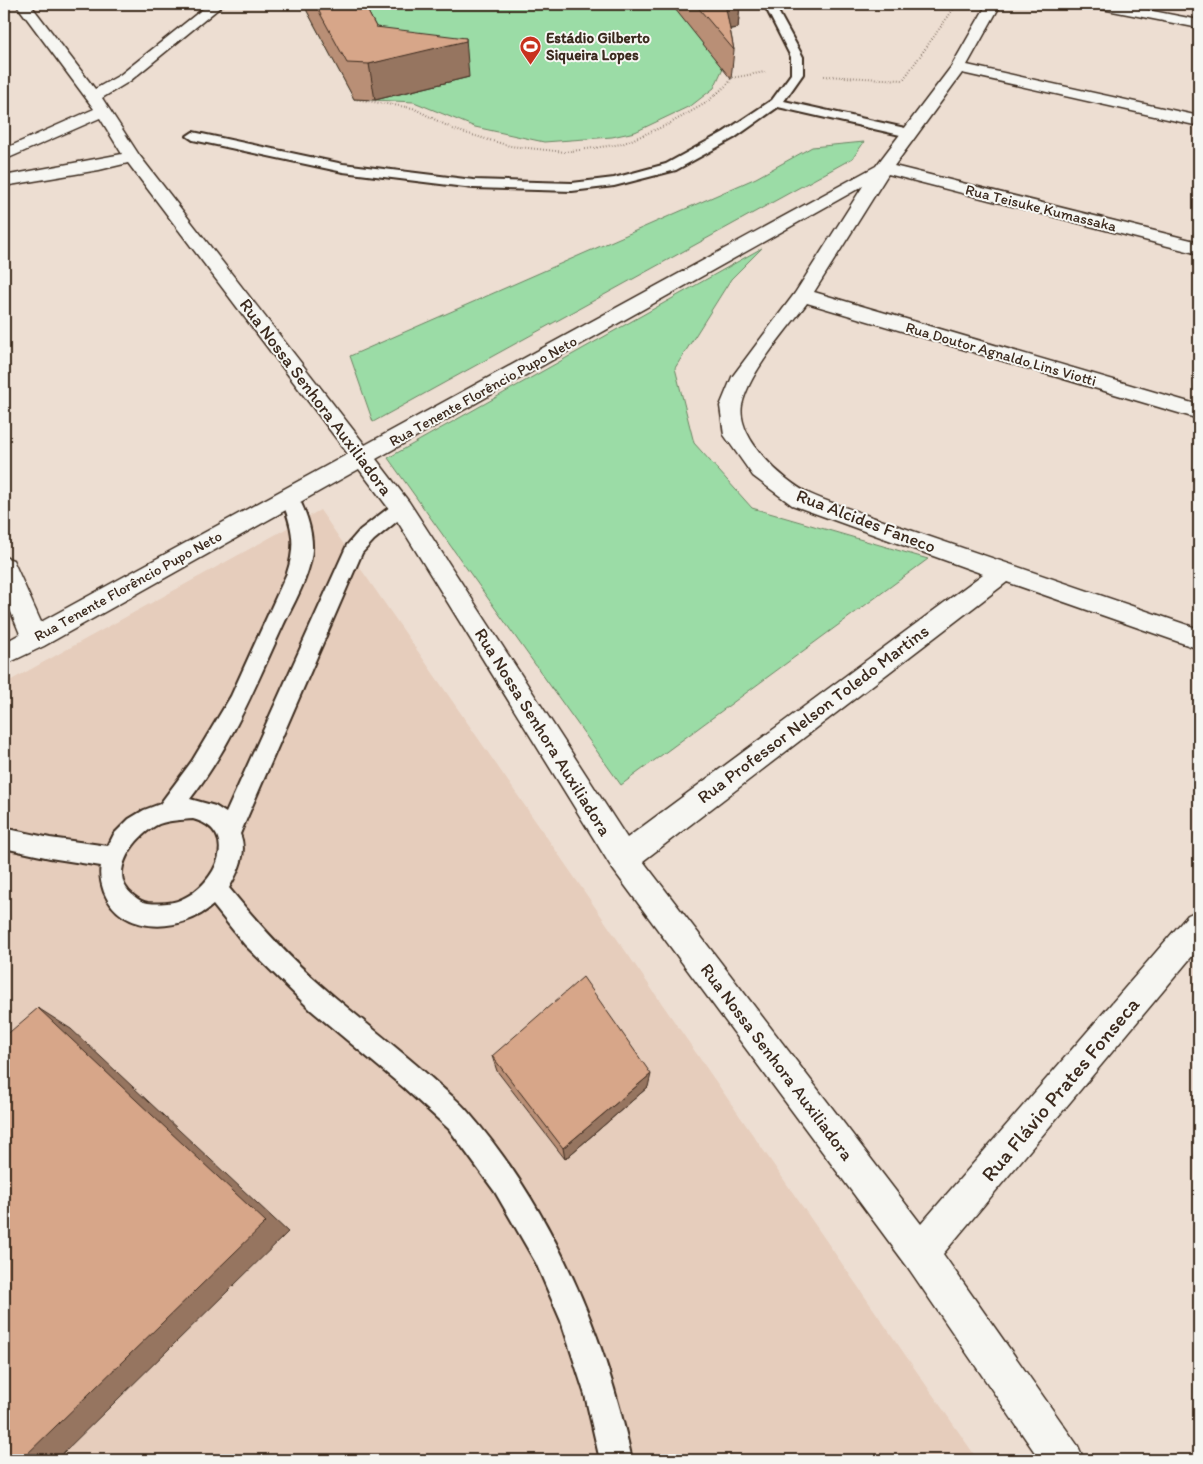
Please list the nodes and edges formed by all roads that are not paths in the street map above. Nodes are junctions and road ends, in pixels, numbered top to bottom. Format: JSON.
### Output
{"nodes":[{"id":1,"x":217,"y":4,"type":"edge"},
{"id":2,"x":769,"y":4,"type":"edge"},
{"id":3,"x":994,"y":4,"type":"edge"},
{"id":4,"x":1097,"y":4,"type":"edge"},
{"id":5,"x":32,"y":7,"type":"edge"},
{"id":6,"x":1199,"y":24,"type":"edge"},
{"id":7,"x":958,"y":68,"type":"junction"},
{"id":8,"x":776,"y":103,"type":"junction"},
{"id":9,"x":97,"y":104,"type":"junction"},
{"id":10,"x":1199,"y":121,"type":"edge"},
{"id":11,"x":909,"y":133,"type":"junction"},
{"id":12,"x":193,"y":136,"type":"dead end"},
{"id":13,"x":4,"y":154,"type":"edge"},
{"id":14,"x":132,"y":157,"type":"junction"},
{"id":15,"x":883,"y":168,"type":"junction"},
{"id":16,"x":4,"y":180,"type":"edge"},
{"id":17,"x":1199,"y":248,"type":"edge"},
{"id":18,"x":803,"y":295,"type":"junction"},
{"id":19,"x":1199,"y":412,"type":"edge"},
{"id":20,"x":363,"y":457,"type":"junction"},
{"id":21,"x":289,"y":496,"type":"junction"},
{"id":22,"x":401,"y":508,"type":"junction"},
{"id":23,"x":4,"y":566,"type":"edge"},
{"id":24,"x":1004,"y":571,"type":"junction"},
{"id":25,"x":36,"y":639,"type":"junction"},
{"id":26,"x":1199,"y":639,"type":"edge"},
{"id":27,"x":4,"y":656,"type":"edge"},
{"id":28,"x":168,"y":810,"type":"junction"},
{"id":29,"x":229,"y":833,"type":"junction"},
{"id":30,"x":4,"y":838,"type":"edge"},
{"id":31,"x":114,"y":857,"type":"junction"},
{"id":32,"x":623,"y":858,"type":"junction"},
{"id":33,"x":215,"y":889,"type":"junction"},
{"id":34,"x":1199,"y":925,"type":"edge"},
{"id":35,"x":920,"y":1253,"type":"junction"},
{"id":36,"x":616,"y":1460,"type":"edge"},
{"id":37,"x":1064,"y":1460,"type":"edge"}],
"edges":[{"from":1,"to":9,"type":"street"},
{"from":2,"to":8,"type":"lane"},
{"from":3,"to":7,"type":"street","name":"Rua Alcides Faneco"},
{"from":4,"to":6,"type":"street"},
{"from":5,"to":9,"type":"street","name":"Rua Nossa Senhora Auxiliadora"},
{"from":7,"to":10,"type":"street"},
{"from":7,"to":11,"type":"street","name":"Rua Alcides Faneco"},
{"from":8,"to":11,"type":"lane"},
{"from":8,"to":12,"type":"lane"},
{"from":9,"to":13,"type":"street"},
{"from":9,"to":14,"type":"street","name":"Rua Nossa Senhora Auxiliadora"},
{"from":11,"to":15,"type":"street","name":"Rua Alcides Faneco"},
{"from":14,"to":16,"type":"street"},
{"from":14,"to":20,"type":"street","name":"Rua Nossa Senhora Auxiliadora"},
{"from":15,"to":17,"type":"street","name":"Rua Teisuke Kumassaka"},
{"from":15,"to":18,"type":"street","name":"Rua Alcides Faneco"},
{"from":15,"to":20,"type":"street","name":"Rua Tenente Florêncio Pupo Neto"},
{"from":18,"to":19,"type":"street","name":"Rua Doutor Agnaldo Lins Viotti"},
{"from":18,"to":24,"type":"street","name":"Rua Alcides Faneco"},
{"from":20,"to":21,"type":"street","name":"Rua Tenente Florêncio Pupo Neto"},
{"from":20,"to":22,"type":"street","name":"Rua Nossa Senhora Auxiliadora"},
{"from":21,"to":25,"type":"street","name":"Rua Tenente Florêncio Pupo Neto"},
{"from":21,"to":28,"type":"lane"},
{"from":22,"to":29,"type":"lane"},
{"from":22,"to":32,"type":"street","name":"Rua Nossa Senhora Auxiliadora"},
{"from":23,"to":25,"type":"street"},
{"from":24,"to":26,"type":"street","name":"Rua Alcides Faneco"},
{"from":24,"to":32,"type":"street","name":"Rua Professor Nelson Toledo Martins"},
{"from":25,"to":27,"type":"street","name":"Rua Tenente Florêncio Pupo Neto"},
{"from":28,"to":29,"type":"lane"},
{"from":28,"to":31,"type":"lane"},
{"from":29,"to":33,"type":"lane"},
{"from":30,"to":31,"type":"lane"},
{"from":31,"to":33,"type":"lane"},
{"from":32,"to":35,"type":"street","name":"Rua Nossa Senhora Auxiliadora"},
{"from":33,"to":36,"type":"lane"},
{"from":34,"to":35,"type":"street","name":"Rua Flávio Prates Fonseca"},
{"from":35,"to":37,"type":"street","name":"Rua Nossa Senhora Auxiliadora"}]}
